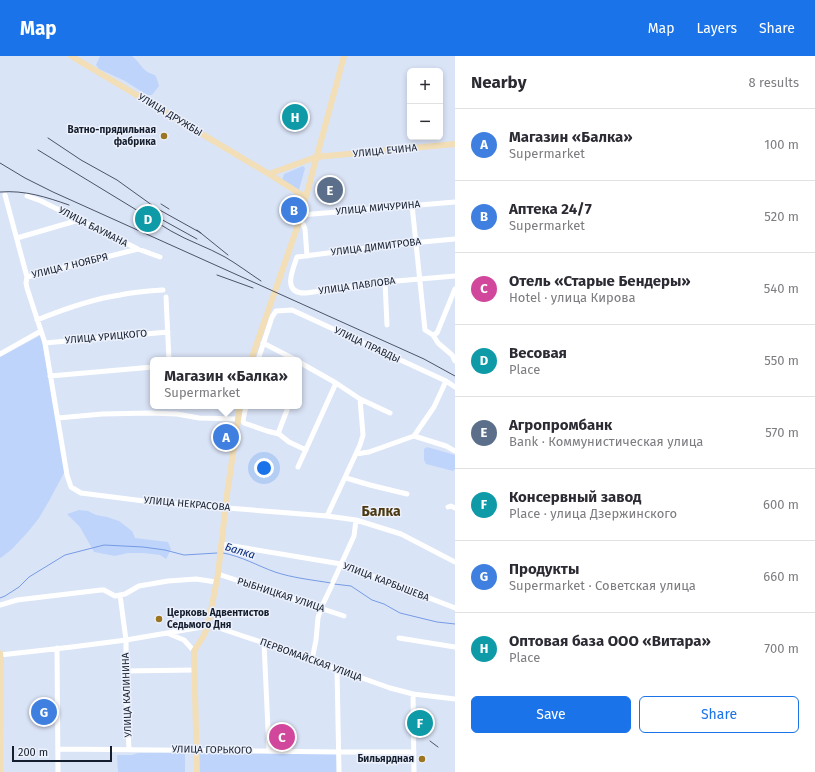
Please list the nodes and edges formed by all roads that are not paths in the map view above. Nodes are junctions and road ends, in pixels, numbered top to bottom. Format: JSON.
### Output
{"nodes":[{"id":1,"x":71,"y":56,"type":"edge"},
{"id":2,"x":344,"y":56,"type":"edge"},
{"id":3,"x":455,"y":144,"type":"edge"},
{"id":4,"x":316,"y":157,"type":"junction"},
{"id":5,"x":268,"y":174,"type":"junction"},
{"id":6,"x":5,"y":195,"type":"dead end"},
{"id":7,"x":27,"y":196,"type":"dead end"},
{"id":8,"x":305,"y":197,"type":"junction"},
{"id":9,"x":455,"y":202,"type":"edge"},
{"id":10,"x":412,"y":206,"type":"junction"},
{"id":11,"x":301,"y":215,"type":"junction"},
{"id":12,"x":78,"y":220,"type":"junction"},
{"id":13,"x":299,"y":222,"type":"junction"},
{"id":14,"x":17,"y":238,"type":"junction"},
{"id":15,"x":455,"y":239,"type":"edge"},
{"id":16,"x":416,"y":242,"type":"junction"},
{"id":17,"x":138,"y":249,"type":"junction"},
{"id":18,"x":307,"y":256,"type":"junction"},
{"id":19,"x":160,"y":257,"type":"dead end"},
{"id":20,"x":297,"y":257,"type":"joint"},
{"id":21,"x":455,"y":276,"type":"edge"},
{"id":22,"x":27,"y":278,"type":"junction"},
{"id":23,"x":420,"y":279,"type":"junction"},
{"id":24,"x":385,"y":282,"type":"junction"},
{"id":25,"x":455,"y":289,"type":"edge"},
{"id":26,"x":163,"y":290,"type":"dead end"},
{"id":27,"x":166,"y":296,"type":"dead end"},
{"id":28,"x":37,"y":320,"type":"junction"},
{"id":29,"x":387,"y":325,"type":"dead end"},
{"id":30,"x":41,"y":331,"type":"junction"},
{"id":31,"x":168,"y":332,"type":"junction"},
{"id":32,"x":433,"y":336,"type":"junction"},
{"id":33,"x":45,"y":343,"type":"junction"},
{"id":34,"x":264,"y":343,"type":"junction"},
{"id":35,"x":0,"y":354,"type":"edge"},
{"id":36,"x":169,"y":357,"type":"edge"},
{"id":37,"x":252,"y":357,"type":"edge"},
{"id":38,"x":259,"y":357,"type":"edge"},
{"id":39,"x":290,"y":357,"type":"edge"},
{"id":40,"x":455,"y":360,"type":"edge"},
{"id":41,"x":302,"y":364,"type":"edge"},
{"id":42,"x":150,"y":367,"type":"edge"},
{"id":43,"x":50,"y":376,"type":"junction"},
{"id":44,"x":446,"y":381,"type":"junction"},
{"id":45,"x":336,"y":384,"type":"junction"},
{"id":46,"x":455,"y":387,"type":"edge"},
{"id":47,"x":360,"y":399,"type":"junction"},
{"id":48,"x":240,"y":409,"type":"edge"},
{"id":49,"x":245,"y":409,"type":"edge"},
{"id":50,"x":287,"y":410,"type":"dead end"},
{"id":51,"x":390,"y":413,"type":"dead end"},
{"id":52,"x":58,"y":418,"type":"junction"},
{"id":53,"x":240,"y":420,"type":"junction"},
{"id":54,"x":279,"y":434,"type":"junction"},
{"id":55,"x":414,"y":436,"type":"junction"},
{"id":56,"x":306,"y":450,"type":"junction"},
{"id":57,"x":455,"y":451,"type":"edge"},
{"id":58,"x":356,"y":454,"type":"junction"},
{"id":59,"x":298,"y":467,"type":"dead end"},
{"id":60,"x":346,"y":478,"type":"junction"},
{"id":61,"x":407,"y":494,"type":"dead end"},
{"id":62,"x":448,"y":507,"type":"dead end"},
{"id":63,"x":226,"y":508,"type":"junction"},
{"id":64,"x":455,"y":508,"type":"edge"},
{"id":65,"x":327,"y":516,"type":"junction"},
{"id":66,"x":356,"y":520,"type":"junction"},
{"id":67,"x":221,"y":544,"type":"junction"},
{"id":68,"x":455,"y":562,"type":"edge"},
{"id":69,"x":341,"y":564,"type":"junction"},
{"id":70,"x":218,"y":574,"type":"junction"},
{"id":71,"x":216,"y":582,"type":"junction"},
{"id":72,"x":120,"y":596,"type":"junction"},
{"id":73,"x":0,"y":605,"type":"edge"},
{"id":74,"x":322,"y":608,"type":"junction"},
{"id":75,"x":455,"y":608,"type":"edge"},
{"id":76,"x":344,"y":616,"type":"dead end"},
{"id":77,"x":208,"y":626,"type":"junction"},
{"id":78,"x":166,"y":632,"type":"junction"},
{"id":79,"x":399,"y":638,"type":"dead end"},
{"id":80,"x":126,"y":640,"type":"junction"},
{"id":81,"x":264,"y":643,"type":"junction"},
{"id":82,"x":455,"y":647,"type":"edge"},
{"id":83,"x":57,"y":648,"type":"junction"},
{"id":84,"x":194,"y":650,"type":"junction"},
{"id":85,"x":0,"y":654,"type":"edge"},
{"id":86,"x":312,"y":660,"type":"junction"},
{"id":87,"x":337,"y":669,"type":"junction"},
{"id":88,"x":195,"y":670,"type":"junction"},
{"id":89,"x":126,"y":671,"type":"junction"},
{"id":90,"x":413,"y":694,"type":"junction"},
{"id":91,"x":455,"y":699,"type":"edge"},
{"id":92,"x":58,"y":749,"type":"junction"},
{"id":93,"x":129,"y":750,"type":"junction"},
{"id":94,"x":196,"y":750,"type":"junction"},
{"id":95,"x":269,"y":751,"type":"junction"},
{"id":96,"x":339,"y":752,"type":"junction"},
{"id":97,"x":414,"y":752,"type":"junction"},
{"id":98,"x":0,"y":772,"type":"edge"},
{"id":99,"x":58,"y":772,"type":"edge"},
{"id":100,"x":196,"y":772,"type":"edge"},
{"id":101,"x":339,"y":772,"type":"edge"},
{"id":102,"x":414,"y":772,"type":"edge"}],
"edges":[{"from":1,"to":5,"type":"main road","name":"УЛИЦА ДРУЖБЫ"},
{"from":2,"to":4,"type":"main road"},
{"from":3,"to":4,"type":"main road","name":"УЛИЦА ЕЧИНА"},
{"from":4,"to":5,"type":"main road"},
{"from":4,"to":8,"type":"main road"},
{"from":5,"to":8,"type":"main road","name":"УЛИЦА ДРУЖБЫ"},
{"from":6,"to":14,"type":"street","name":"УЛИЦА НЕКРАСОВА"},
{"from":7,"to":12,"type":"street","name":"УЛИЦА БАУМАНА"},
{"from":8,"to":11,"type":"main road"},
{"from":9,"to":10,"type":"street","name":"УЛИЦА МИЧУРИНА"},
{"from":10,"to":11,"type":"street","name":"УЛИЦА МИЧУРИНА"},
{"from":10,"to":16,"type":"street"},
{"from":11,"to":13,"type":"main road"},
{"from":12,"to":14,"type":"street"},
{"from":12,"to":17,"type":"street","name":"УЛИЦА БАУМАНА"},
{"from":13,"to":18,"type":"street"},
{"from":13,"to":37,"type":"main road"},
{"from":14,"to":22,"type":"street","name":"УЛИЦА НЕКРАСОВА"},
{"from":15,"to":16,"type":"street","name":"УЛИЦА ДИМИТРОВА"},
{"from":16,"to":18,"type":"street","name":"УЛИЦА ДИМИТРОВА"},
{"from":16,"to":23,"type":"street"},
{"from":17,"to":19,"type":"street","name":"УЛИЦА БАУМАНА"},
{"from":17,"to":22,"type":"street","name":"УЛИЦА 7 НОЯБРЯ"},
{"from":18,"to":20,"type":"street","name":"УЛИЦА ДИМИТРОВА"},
{"from":20,"to":24,"type":"street","name":"УЛИЦА ПАВЛОВА"},
{"from":21,"to":23,"type":"street","name":"УЛИЦА ПАВЛОВА"},
{"from":22,"to":28,"type":"street","name":"УЛИЦА НЕКРАСОВА"},
{"from":23,"to":24,"type":"street","name":"УЛИЦА ПАВЛОВА"},
{"from":23,"to":32,"type":"street"},
{"from":24,"to":29,"type":"street"},
{"from":25,"to":32,"type":"street"},
{"from":26,"to":28,"type":"street"},
{"from":27,"to":31,"type":"street"},
{"from":28,"to":30,"type":"street","name":"УЛИЦА НЕКРАСОВА"},
{"from":30,"to":33,"type":"street","name":"УЛИЦА НЕКРАСОВА"},
{"from":30,"to":35,"type":"street"},
{"from":31,"to":33,"type":"street","name":"УЛИЦА УРИЦКОГО"},
{"from":31,"to":36,"type":"street"},
{"from":32,"to":40,"type":"street"},
{"from":33,"to":43,"type":"street","name":"УЛИЦА НЕКРАСОВА"},
{"from":34,"to":38,"type":"street"},
{"from":34,"to":39,"type":"street"},
{"from":34,"to":44,"type":"street","name":"УЛИЦА ПРАВДЫ"},
{"from":41,"to":45,"type":"street"},
{"from":42,"to":43,"type":"street"},
{"from":43,"to":52,"type":"street","name":"УЛИЦА НЕКРАСОВА"},
{"from":44,"to":46,"type":"street","name":"УЛИЦА ПРАВДЫ"},
{"from":44,"to":55,"type":"street"},
{"from":45,"to":47,"type":"street"},
{"from":45,"to":56,"type":"street"},
{"from":47,"to":51,"type":"street"},
{"from":47,"to":58,"type":"street"},
{"from":48,"to":53,"type":"main road"},
{"from":49,"to":53,"type":"street"},
{"from":50,"to":54,"type":"street"},
{"from":52,"to":53,"type":"street"},
{"from":52,"to":63,"type":"street","name":"УЛИЦА НЕКРАСОВА"},
{"from":53,"to":54,"type":"street"},
{"from":53,"to":63,"type":"main road"},
{"from":54,"to":56,"type":"street"},
{"from":55,"to":57,"type":"street"},
{"from":55,"to":58,"type":"street"},
{"from":56,"to":59,"type":"street"},
{"from":58,"to":60,"type":"street"},
{"from":60,"to":61,"type":"street"},
{"from":60,"to":65,"type":"street"},
{"from":62,"to":64,"type":"street"},
{"from":63,"to":65,"type":"street","name":"УЛИЦА НЕКРАСОВА"},
{"from":63,"to":67,"type":"main road"},
{"from":65,"to":66,"type":"street","name":"УЛИЦА НЕКРАСОВА"},
{"from":66,"to":68,"type":"street","name":"УЛИЦА НЕКРАСОВА"},
{"from":66,"to":69,"type":"street"},
{"from":67,"to":69,"type":"street","name":"УЛИЦА КАРБЫШЕВА"},
{"from":67,"to":70,"type":"main road"},
{"from":69,"to":74,"type":"street"},
{"from":69,"to":75,"type":"street","name":"УЛИЦА КАРБЫШЕВА"},
{"from":70,"to":71,"type":"main road"},
{"from":70,"to":74,"type":"street","name":"РЫБНИЦКАЯ УЛИЦА"},
{"from":71,"to":72,"type":"street"},
{"from":71,"to":77,"type":"main road"},
{"from":72,"to":73,"type":"street"},
{"from":72,"to":80,"type":"street","name":"УЛИЦА КАЛИНИНА"},
{"from":74,"to":76,"type":"street","name":"РЫБНИЦКАЯ УЛИЦА"},
{"from":74,"to":86,"type":"street"},
{"from":77,"to":78,"type":"street","name":"ПЕРВОМАЙСКАЯ УЛИЦА"},
{"from":77,"to":81,"type":"street","name":"ПЕРВОМАЙСКАЯ УЛИЦА"},
{"from":77,"to":84,"type":"main road"},
{"from":78,"to":80,"type":"street","name":"ПЕРВОМАЙСКАЯ УЛИЦА"},
{"from":78,"to":84,"type":"street"},
{"from":79,"to":82,"type":"street"},
{"from":80,"to":83,"type":"street","name":"ПЕРВОМАЙСКАЯ УЛИЦА"},
{"from":80,"to":89,"type":"street","name":"УЛИЦА КАЛИНИНА"},
{"from":81,"to":86,"type":"street","name":"ПЕРВОМАЙСКАЯ УЛИЦА"},
{"from":81,"to":95,"type":"street"},
{"from":83,"to":85,"type":"street","name":"ПЕРВОМАЙСКАЯ УЛИЦА"},
{"from":83,"to":92,"type":"street"},
{"from":84,"to":88,"type":"main road"},
{"from":85,"to":98,"type":"main road"},
{"from":86,"to":87,"type":"street","name":"ПЕРВОМАЙСКАЯ УЛИЦА"},
{"from":87,"to":90,"type":"street","name":"ПЕРВОМАЙСКАЯ УЛИЦА"},
{"from":87,"to":96,"type":"street"},
{"from":88,"to":89,"type":"street"},
{"from":88,"to":94,"type":"main road"},
{"from":89,"to":93,"type":"street","name":"УЛИЦА КАЛИНИНА"},
{"from":90,"to":91,"type":"street","name":"ПЕРВОМАЙСКАЯ УЛИЦА"},
{"from":90,"to":97,"type":"street"},
{"from":92,"to":93,"type":"street","name":"УЛИЦА ГОРЬКОГО"},
{"from":92,"to":99,"type":"street"},
{"from":93,"to":94,"type":"street","name":"УЛИЦА ГОРЬКОГО"},
{"from":94,"to":95,"type":"street","name":"УЛИЦА ГОРЬКОГО"},
{"from":94,"to":100,"type":"main road"},
{"from":95,"to":96,"type":"street","name":"УЛИЦА ГОРЬКОГО"},
{"from":96,"to":97,"type":"street","name":"УЛИЦА ГОРЬКОГО"},
{"from":96,"to":101,"type":"street"},
{"from":97,"to":102,"type":"street"}]}
